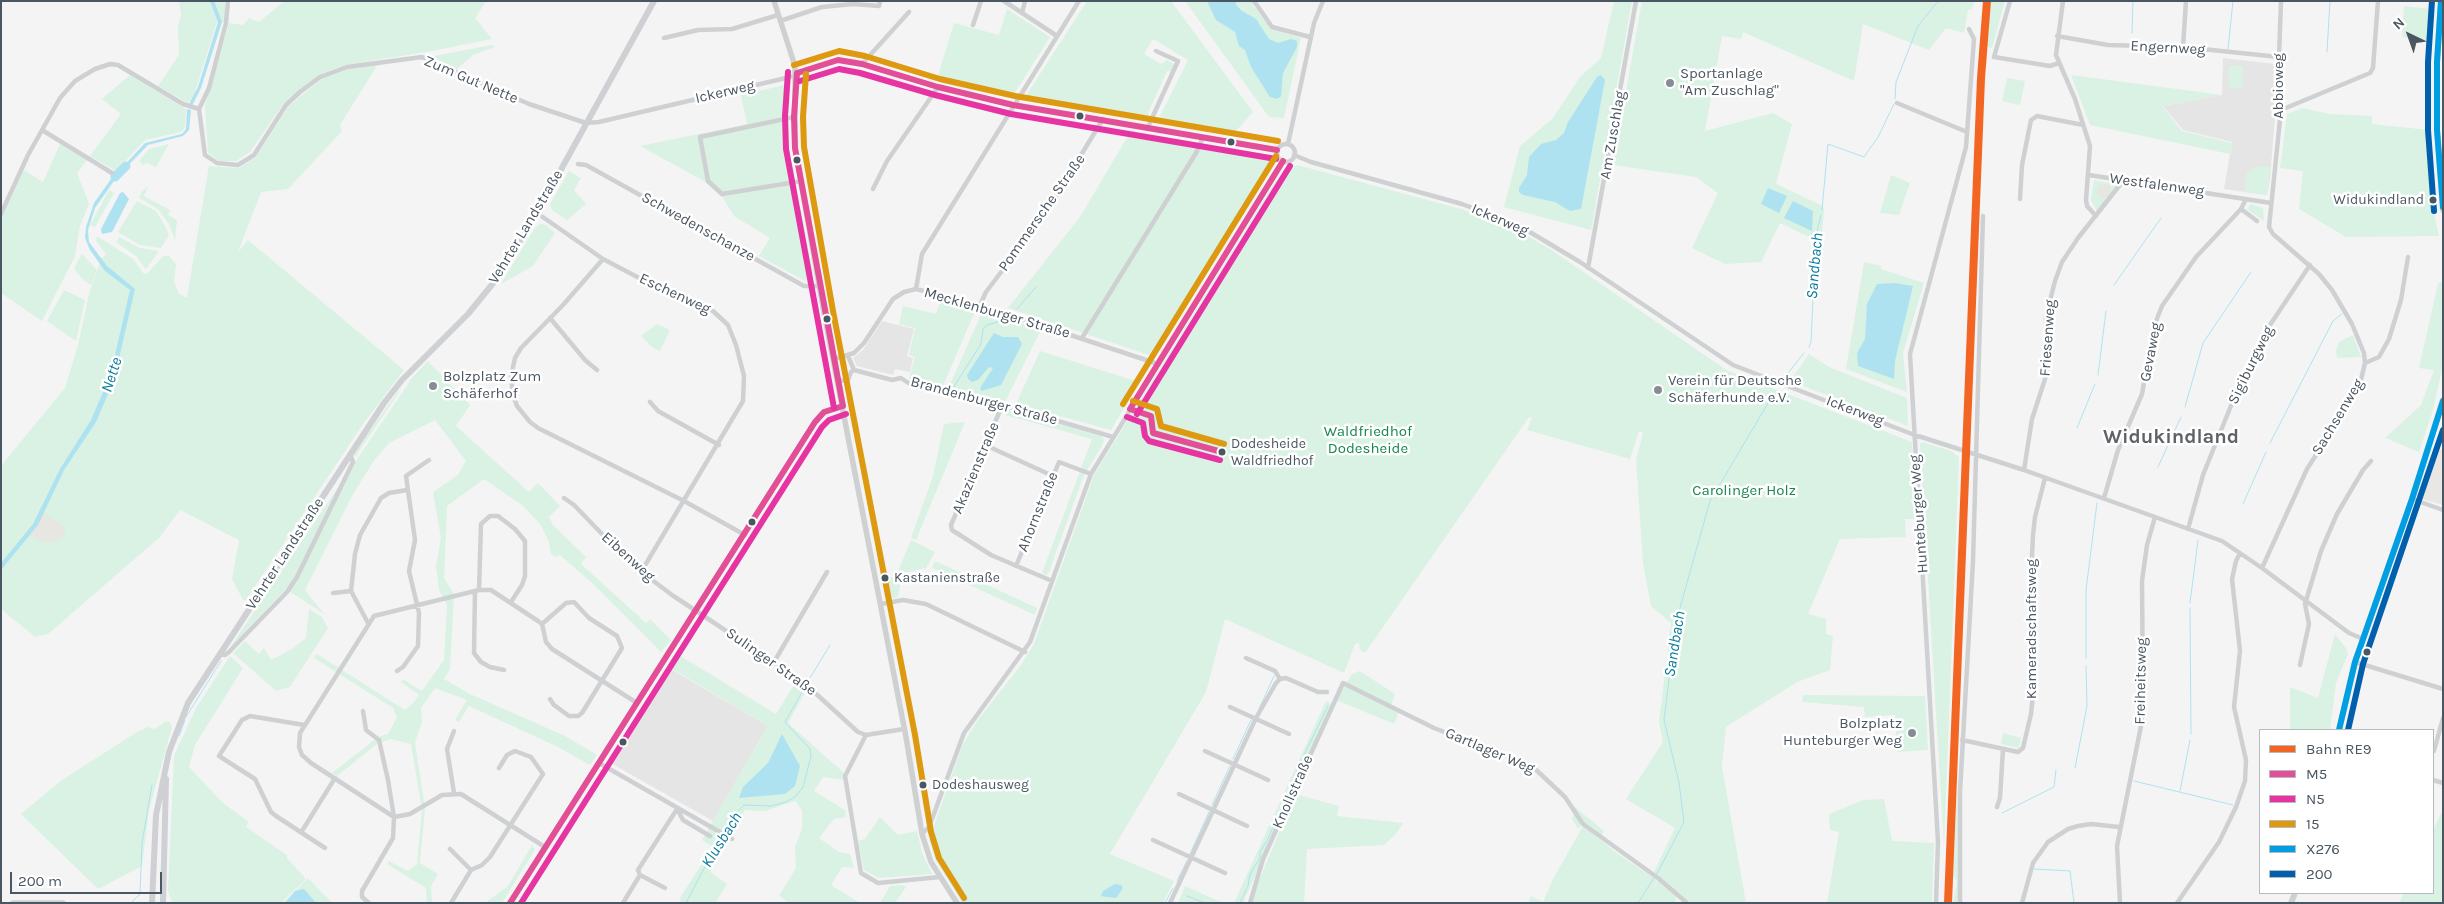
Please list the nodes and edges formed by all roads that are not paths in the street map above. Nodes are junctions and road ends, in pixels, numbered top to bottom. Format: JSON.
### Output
{"nodes":[{"id":1,"x":228,"y":1,"type":"edge"},
{"id":2,"x":654,"y":1,"type":"edge"},
{"id":3,"x":774,"y":1,"type":"edge"},
{"id":4,"x":880,"y":1,"type":"edge"},
{"id":5,"x":981,"y":1,"type":"edge"},
{"id":6,"x":1004,"y":1,"type":"edge"},
{"id":7,"x":1025,"y":1,"type":"edge"},
{"id":8,"x":1079,"y":1,"type":"edge"},
{"id":9,"x":1254,"y":1,"type":"edge"},
{"id":10,"x":1323,"y":1,"type":"edge"},
{"id":11,"x":1636,"y":1,"type":"edge"},
{"id":12,"x":2010,"y":1,"type":"edge"},
{"id":13,"x":2063,"y":1,"type":"edge"},
{"id":14,"x":2186,"y":1,"type":"edge"},
{"id":15,"x":2281,"y":1,"type":"edge"},
{"id":16,"x":2378,"y":1,"type":"edge"},
{"id":17,"x":2441,"y":1,"type":"edge"},
{"id":18,"x":908,"y":12,"type":"dead end"},
{"id":19,"x":1022,"y":13,"type":"junction"},
{"id":20,"x":779,"y":18,"type":"junction"},
{"id":21,"x":974,"y":25,"type":"dead end"},
{"id":22,"x":1969,"y":29,"type":"dead end"},
{"id":23,"x":1057,"y":36,"type":"junction"},
{"id":24,"x":2057,"y":36,"type":"junction"},
{"id":25,"x":1310,"y":37,"type":"junction"},
{"id":26,"x":664,"y":38,"type":"dead end"},
{"id":27,"x":2183,"y":47,"type":"junction"},
{"id":28,"x":1156,"y":51,"type":"dead end"},
{"id":29,"x":2279,"y":57,"type":"junction"},
{"id":30,"x":2059,"y":63,"type":"junction"},
{"id":31,"x":862,"y":64,"type":"junction"},
{"id":32,"x":797,"y":73,"type":"junction"},
{"id":33,"x":938,"y":87,"type":"junction"},
{"id":34,"x":1897,"y":103,"type":"dead end"},
{"id":35,"x":1013,"y":105,"type":"junction"},
{"id":36,"x":196,"y":109,"type":"junction"},
{"id":37,"x":2281,"y":110,"type":"junction"},
{"id":38,"x":794,"y":118,"type":"junction"},
{"id":39,"x":1103,"y":119,"type":"junction"},
{"id":40,"x":586,"y":123,"type":"junction"},
{"id":41,"x":2083,"y":125,"type":"junction"},
{"id":42,"x":1148,"y":127,"type":"junction"},
{"id":43,"x":42,"y":130,"type":"junction"},
{"id":44,"x":1967,"y":132,"type":"junction"},
{"id":45,"x":1203,"y":136,"type":"junction"},
{"id":46,"x":1288,"y":144,"type":"junction"},
{"id":47,"x":1278,"y":150,"type":"junction"},
{"id":48,"x":1294,"y":155,"type":"junction"},
{"id":49,"x":1283,"y":161,"type":"junction"},
{"id":50,"x":578,"y":164,"type":"dead end"},
{"id":51,"x":112,"y":173,"type":"dead end"},
{"id":52,"x":2089,"y":175,"type":"junction"},
{"id":53,"x":802,"y":181,"type":"junction"},
{"id":54,"x":2123,"y":181,"type":"junction"},
{"id":55,"x":873,"y":189,"type":"dead end"},
{"id":56,"x":2020,"y":199,"type":"dead end"},
{"id":57,"x":2246,"y":199,"type":"junction"},
{"id":58,"x":2271,"y":204,"type":"junction"},
{"id":59,"x":2241,"y":209,"type":"junction"},
{"id":60,"x":2443,"y":210,"type":"edge"},
{"id":61,"x":536,"y":213,"type":"junction"},
{"id":62,"x":1,"y":214,"type":"edge"},
{"id":63,"x":1983,"y":216,"type":"dead end"},
{"id":64,"x":2096,"y":216,"type":"junction"},
{"id":65,"x":2257,"y":221,"type":"dead end"},
{"id":66,"x":2408,"y":257,"type":"dead end"},
{"id":67,"x":603,"y":259,"type":"junction"},
{"id":68,"x":2310,"y":266,"type":"junction"},
{"id":69,"x":1588,"y":268,"type":"junction"},
{"id":70,"x":819,"y":286,"type":"junction"},
{"id":71,"x":916,"y":289,"type":"junction"},
{"id":72,"x":980,"y":305,"type":"junction"},
{"id":73,"x":550,"y":318,"type":"junction"},
{"id":74,"x":1082,"y":338,"type":"junction"},
{"id":75,"x":848,"y":356,"type":"junction"},
{"id":76,"x":834,"y":359,"type":"junction"},
{"id":77,"x":2365,"y":363,"type":"junction"},
{"id":78,"x":1158,"y":364,"type":"junction"},
{"id":79,"x":597,"y":370,"type":"dead end"},
{"id":80,"x":854,"y":370,"type":"junction"},
{"id":81,"x":838,"y":382,"type":"junction"},
{"id":82,"x":2443,"y":400,"type":"edge"},
{"id":83,"x":650,"y":402,"type":"dead end"},
{"id":84,"x":843,"y":406,"type":"junction"},
{"id":85,"x":1002,"y":406,"type":"junction"},
{"id":86,"x":1130,"y":409,"type":"junction"},
{"id":87,"x":1151,"y":416,"type":"dead end"},
{"id":88,"x":1914,"y":434,"type":"junction"},
{"id":89,"x":1113,"y":437,"type":"junction"},
{"id":90,"x":718,"y":445,"type":"junction"},
{"id":91,"x":985,"y":445,"type":"junction"},
{"id":92,"x":350,"y":454,"type":"junction"},
{"id":93,"x":1975,"y":454,"type":"junction"},
{"id":94,"x":429,"y":460,"type":"dead end"},
{"id":95,"x":2371,"y":461,"type":"dead end"},
{"id":96,"x":2024,"y":470,"type":"junction"},
{"id":97,"x":1091,"y":474,"type":"junction"},
{"id":98,"x":1053,"y":476,"type":"junction"},
{"id":99,"x":2045,"y":478,"type":"junction"},
{"id":100,"x":407,"y":490,"type":"junction"},
{"id":101,"x":564,"y":498,"type":"dead end"},
{"id":102,"x":2104,"y":498,"type":"junction"},
{"id":103,"x":2412,"y":499,"type":"junction"},
{"id":104,"x":684,"y":501,"type":"junction"},
{"id":105,"x":2443,"y":510,"type":"edge"},
{"id":106,"x":2155,"y":517,"type":"junction"},
{"id":107,"x":2188,"y":529,"type":"junction"},
{"id":108,"x":745,"y":535,"type":"junction"},
{"id":109,"x":2240,"y":553,"type":"junction"},
{"id":110,"x":1016,"y":566,"type":"junction"},
{"id":111,"x":2262,"y":568,"type":"junction"},
{"id":112,"x":641,"y":572,"type":"junction"},
{"id":113,"x":827,"y":572,"type":"dead end"},
{"id":114,"x":1052,"y":581,"type":"junction"},
{"id":115,"x":351,"y":591,"type":"junction"},
{"id":116,"x":477,"y":591,"type":"junction"},
{"id":117,"x":334,"y":594,"type":"dead end"},
{"id":118,"x":2306,"y":600,"type":"junction"},
{"id":119,"x":511,"y":602,"type":"junction"},
{"id":120,"x":881,"y":604,"type":"junction"},
{"id":121,"x":417,"y":605,"type":"junction"},
{"id":122,"x":697,"y":610,"type":"junction"},
{"id":123,"x":368,"y":623,"type":"junction"},
{"id":124,"x":542,"y":624,"type":"junction"},
{"id":125,"x":2363,"y":639,"type":"junction"},
{"id":126,"x":1025,"y":652,"type":"junction"},
{"id":127,"x":220,"y":654,"type":"junction"},
{"id":128,"x":1246,"y":658,"type":"dead end"},
{"id":129,"x":774,"y":662,"type":"junction"},
{"id":130,"x":2355,"y":662,"type":"junction"},
{"id":131,"x":2300,"y":666,"type":"dead end"},
{"id":132,"x":504,"y":670,"type":"dead end"},
{"id":133,"x":397,"y":671,"type":"dead end"},
{"id":134,"x":1280,"y":678,"type":"junction"},
{"id":135,"x":603,"y":680,"type":"junction"},
{"id":136,"x":1343,"y":683,"type":"joint"},
{"id":137,"x":2443,"y":689,"type":"edge"},
{"id":138,"x":1327,"y":692,"type":"dead end"},
{"id":139,"x":550,"y":699,"type":"dead end"},
{"id":140,"x":637,"y":703,"type":"junction"},
{"id":141,"x":1230,"y":707,"type":"dead end"},
{"id":142,"x":363,"y":711,"type":"dead end"},
{"id":143,"x":1256,"y":718,"type":"junction"},
{"id":144,"x":2443,"y":718,"type":"edge"},
{"id":145,"x":304,"y":725,"type":"junction"},
{"id":146,"x":904,"y":729,"type":"junction"},
{"id":147,"x":2339,"y":729,"type":"edge"},
{"id":148,"x":454,"y":731,"type":"dead end"},
{"id":149,"x":1289,"y":734,"type":"dead end"},
{"id":150,"x":866,"y":735,"type":"junction"},
{"id":151,"x":1962,"y":740,"type":"junction"},
{"id":152,"x":2003,"y":749,"type":"junction"},
{"id":153,"x":1205,"y":750,"type":"dead end"},
{"id":154,"x":2434,"y":751,"type":"dead end"},
{"id":155,"x":599,"y":763,"type":"junction"},
{"id":156,"x":1235,"y":764,"type":"junction"},
{"id":157,"x":166,"y":766,"type":"junction"},
{"id":158,"x":499,"y":768,"type":"dead end"},
{"id":159,"x":336,"y":778,"type":"junction"},
{"id":160,"x":1268,"y":780,"type":"dead end"},
{"id":161,"x":454,"y":793,"type":"junction"},
{"id":162,"x":1179,"y":794,"type":"dead end"},
{"id":163,"x":1997,"y":807,"type":"dead end"},
{"id":164,"x":677,"y":809,"type":"junction"},
{"id":165,"x":1213,"y":810,"type":"junction"},
{"id":166,"x":394,"y":817,"type":"junction"},
{"id":167,"x":511,"y":826,"type":"junction"},
{"id":168,"x":1248,"y":826,"type":"dead end"},
{"id":169,"x":2119,"y":827,"type":"junction"},
{"id":170,"x":302,"y":831,"type":"junction"},
{"id":171,"x":922,"y":834,"type":"junction"},
{"id":172,"x":710,"y":836,"type":"dead end"},
{"id":173,"x":732,"y":838,"type":"dead end"},
{"id":174,"x":1153,"y":840,"type":"dead end"},
{"id":175,"x":545,"y":847,"type":"junction"},
{"id":176,"x":325,"y":848,"type":"dead end"},
{"id":177,"x":450,"y":849,"type":"dead end"},
{"id":178,"x":1192,"y":858,"type":"junction"},
{"id":179,"x":471,"y":870,"type":"junction"},
{"id":180,"x":1225,"y":873,"type":"dead end"},
{"id":181,"x":640,"y":875,"type":"junction"},
{"id":182,"x":940,"y":877,"type":"junction"},
{"id":183,"x":664,"y":888,"type":"dead end"},
{"id":184,"x":32,"y":902,"type":"edge"},
{"id":185,"x":14,"y":903,"type":"edge"},
{"id":186,"x":63,"y":903,"type":"edge"},
{"id":187,"x":152,"y":903,"type":"edge"},
{"id":188,"x":163,"y":903,"type":"edge"},
{"id":189,"x":370,"y":903,"type":"edge"},
{"id":190,"x":451,"y":903,"type":"edge"},
{"id":191,"x":510,"y":903,"type":"edge"},
{"id":192,"x":623,"y":903,"type":"edge"},
{"id":193,"x":957,"y":903,"type":"edge"},
{"id":194,"x":1170,"y":903,"type":"edge"},
{"id":195,"x":1250,"y":903,"type":"edge"},
{"id":196,"x":1687,"y":903,"type":"edge"},
{"id":197,"x":1936,"y":903,"type":"edge"},
{"id":198,"x":1960,"y":903,"type":"edge"},
{"id":199,"x":2022,"y":903,"type":"edge"},
{"id":200,"x":2120,"y":903,"type":"edge"},
{"id":201,"x":2177,"y":903,"type":"edge"}],
"edges":[{"from":1,"to":36,"type":"street"},
{"from":2,"to":40,"type":"main road","name":"Vehrter Landstraße"},
{"from":3,"to":20,"type":"street"},
{"from":4,"to":20,"type":"street"},
{"from":5,"to":21,"type":"street"},
{"from":6,"to":19,"type":"street"},
{"from":7,"to":19,"type":"street"},
{"from":8,"to":23,"type":"street"},
{"from":9,"to":25,"type":"street"},
{"from":10,"to":25,"type":"street"},
{"from":11,"to":69,"type":"street","name":"Am Zuschlag"},
{"from":12,"to":30,"type":"street"},
{"from":13,"to":24,"type":"street"},
{"from":14,"to":27,"type":"street"},
{"from":15,"to":29,"type":"street","name":"Abbioweg"},
{"from":16,"to":37,"type":"street"},
{"from":17,"to":60,"type":"main road"},
{"from":18,"to":31,"type":"street"},
{"from":19,"to":23,"type":"street"},
{"from":20,"to":26,"type":"street"},
{"from":20,"to":32,"type":"street"},
{"from":22,"to":44,"type":"street","name":"Hunteburger Weg"},
{"from":23,"to":35,"type":"street"},
{"from":24,"to":27,"type":"street","name":"Engernweg"},
{"from":24,"to":30,"type":"street"},
{"from":25,"to":46,"type":"street"},
{"from":27,"to":29,"type":"street","name":"Engernweg"},
{"from":28,"to":42,"type":"street"},
{"from":29,"to":37,"type":"street","name":"Abbioweg"},
{"from":30,"to":41,"type":"street"},
{"from":31,"to":32,"type":"street","name":"Ickerweg"},
{"from":31,"to":33,"type":"street","name":"Ickerweg"},
{"from":32,"to":38,"type":"street"},
{"from":32,"to":40,"type":"street","name":"Ickerweg"},
{"from":33,"to":35,"type":"street","name":"Ickerweg"},
{"from":33,"to":55,"type":"street"},
{"from":34,"to":44,"type":"street"},
{"from":35,"to":39,"type":"street","name":"Ickerweg"},
{"from":35,"to":71,"type":"street"},
{"from":36,"to":40,"type":"street","name":"Zum Gut Nette"},
{"from":36,"to":43,"type":"street"},
{"from":37,"to":58,"type":"street","name":"Abbioweg"},
{"from":38,"to":53,"type":"street"},
{"from":38,"to":53,"type":"street"},
{"from":39,"to":42,"type":"street","name":"Ickerweg"},
{"from":39,"to":72,"type":"street","name":"Pommersche Straße"},
{"from":40,"to":61,"type":"main road","name":"Vehrter Landstraße"},
{"from":41,"to":52,"type":"street"},
{"from":41,"to":56,"type":"street"},
{"from":42,"to":45,"type":"street","name":"Ickerweg"},
{"from":43,"to":51,"type":"street"},
{"from":43,"to":62,"type":"street"},
{"from":44,"to":88,"type":"street","name":"Hunteburger Weg"},
{"from":45,"to":47,"type":"street","name":"Ickerweg"},
{"from":45,"to":74,"type":"street"},
{"from":46,"to":47,"type":"street"},
{"from":46,"to":48,"type":"street"},
{"from":47,"to":49,"type":"street"},
{"from":48,"to":49,"type":"street"},
{"from":48,"to":69,"type":"street","name":"Ickerweg"},
{"from":49,"to":78,"type":"street"},
{"from":50,"to":70,"type":"street","name":"Schwedenschanze"},
{"from":52,"to":54,"type":"street","name":"Westfalenweg"},
{"from":52,"to":64,"type":"street"},
{"from":53,"to":70,"type":"street"},
{"from":54,"to":57,"type":"street","name":"Westfalenweg"},
{"from":54,"to":64,"type":"street","name":"Friesenweg"},
{"from":57,"to":58,"type":"street","name":"Westfalenweg"},
{"from":57,"to":59,"type":"street","name":"Gevaweg"},
{"from":58,"to":68,"type":"street","name":"Sachsenweg"},
{"from":59,"to":65,"type":"street"},
{"from":59,"to":102,"type":"street","name":"Gevaweg"},
{"from":61,"to":67,"type":"street","name":"Eschenweg"},
{"from":61,"to":92,"type":"main road","name":"Vehrter Landstraße"},
{"from":63,"to":93,"type":"street"},
{"from":64,"to":96,"type":"street","name":"Friesenweg"},
{"from":66,"to":77,"type":"street"},
{"from":67,"to":73,"type":"street"},
{"from":67,"to":90,"type":"street","name":"Eschenweg"},
{"from":68,"to":77,"type":"street","name":"Sachsenweg"},
{"from":68,"to":107,"type":"street","name":"Sigiburgweg"},
{"from":69,"to":88,"type":"street","name":"Ickerweg"},
{"from":70,"to":76,"type":"street"},
{"from":71,"to":72,"type":"street","name":"Mecklenburger Straße"},
{"from":71,"to":75,"type":"street","name":"Mecklenburger Straße"},
{"from":72,"to":74,"type":"street","name":"Mecklenburger Straße"},
{"from":73,"to":79,"type":"street"},
{"from":73,"to":104,"type":"street"},
{"from":74,"to":78,"type":"street","name":"Mecklenburger Straße"},
{"from":75,"to":76,"type":"street"},
{"from":75,"to":80,"type":"street"},
{"from":76,"to":81,"type":"street"},
{"from":77,"to":111,"type":"street","name":"Sachsenweg"},
{"from":78,"to":86,"type":"street"},
{"from":80,"to":81,"type":"street"},
{"from":80,"to":85,"type":"street","name":"Brandenburger Straße"},
{"from":81,"to":84,"type":"street"},
{"from":82,"to":103,"type":"main road"},
{"from":83,"to":90,"type":"street"},
{"from":84,"to":108,"type":"street"},
{"from":84,"to":120,"type":"street"},
{"from":85,"to":89,"type":"street","name":"Brandenburger Straße"},
{"from":85,"to":91,"type":"street","name":"Akazienstraße"},
{"from":86,"to":87,"type":"street"},
{"from":86,"to":89,"type":"street"},
{"from":88,"to":93,"type":"street","name":"Ickerweg"},
{"from":88,"to":197,"type":"street","name":"Hunteburger Weg"},
{"from":89,"to":97,"type":"street"},
{"from":90,"to":104,"type":"street","name":"Eschenweg"},
{"from":91,"to":98,"type":"street"},
{"from":91,"to":110,"type":"street","name":"Akazienstraße"},
{"from":92,"to":127,"type":"main road","name":"Vehrter Landstraße"},
{"from":92,"to":127,"type":"street","name":"Vehrter Landstraße"},
{"from":93,"to":96,"type":"street","name":"Ickerweg"},
{"from":93,"to":151,"type":"street"},
{"from":94,"to":100,"type":"street"},
{"from":95,"to":118,"type":"street"},
{"from":96,"to":99,"type":"street","name":"Ickerweg"},
{"from":97,"to":98,"type":"street","name":"Ahornstraße"},
{"from":97,"to":114,"type":"street"},
{"from":98,"to":110,"type":"street","name":"Ahornstraße"},
{"from":99,"to":102,"type":"street","name":"Ickerweg"},
{"from":99,"to":152,"type":"street","name":"Kameradschaftsweg"},
{"from":100,"to":115,"type":"street"},
{"from":100,"to":121,"type":"street"},
{"from":101,"to":112,"type":"street","name":"Eibenweg"},
{"from":102,"to":106,"type":"street","name":"Ickerweg"},
{"from":103,"to":105,"type":"street"},
{"from":103,"to":125,"type":"main road"},
{"from":104,"to":108,"type":"street"},
{"from":104,"to":112,"type":"street","name":"Eschenweg"},
{"from":106,"to":107,"type":"street","name":"Ickerweg"},
{"from":106,"to":169,"type":"street","name":"Freiheitsweg"},
{"from":107,"to":109,"type":"street","name":"Ickerweg"},
{"from":108,"to":122,"type":"street"},
{"from":109,"to":111,"type":"street","name":"Ickerweg"},
{"from":109,"to":201,"type":"street"},
{"from":110,"to":114,"type":"street"},
{"from":111,"to":118,"type":"street","name":"Ickerweg"},
{"from":112,"to":122,"type":"street","name":"Eibenweg"},
{"from":113,"to":129,"type":"street"},
{"from":114,"to":126,"type":"street"},
{"from":115,"to":117,"type":"street"},
{"from":115,"to":123,"type":"street"},
{"from":116,"to":119,"type":"street"},
{"from":116,"to":119,"type":"street"},
{"from":116,"to":121,"type":"street"},
{"from":116,"to":132,"type":"street"},
{"from":118,"to":125,"type":"street","name":"Ickerweg"},
{"from":118,"to":131,"type":"street"},
{"from":119,"to":124,"type":"street"},
{"from":120,"to":126,"type":"street"},
{"from":120,"to":146,"type":"street"},
{"from":121,"to":123,"type":"street"},
{"from":121,"to":133,"type":"street"},
{"from":122,"to":129,"type":"street","name":"Sulinger Straße"},
{"from":122,"to":140,"type":"street"},
{"from":123,"to":145,"type":"street"},
{"from":124,"to":135,"type":"street"},
{"from":124,"to":135,"type":"street"},
{"from":125,"to":130,"type":"main road"},
{"from":126,"to":171,"type":"street"},
{"from":127,"to":157,"type":"main road","name":"Vehrter Landstraße"},
{"from":128,"to":134,"type":"street"},
{"from":129,"to":150,"type":"street","name":"Sulinger Straße"},
{"from":130,"to":137,"type":"street"},
{"from":130,"to":147,"type":"main road"},
{"from":134,"to":138,"type":"street"},
{"from":134,"to":143,"type":"street"},
{"from":135,"to":139,"type":"street"},
{"from":135,"to":140,"type":"street"},
{"from":136,"to":195,"type":"street","name":"Knollstraße"},
{"from":136,"to":196,"type":"street","name":"Gartlager Weg"},
{"from":140,"to":155,"type":"street"},
{"from":141,"to":143,"type":"street"},
{"from":142,"to":166,"type":"street"},
{"from":143,"to":149,"type":"street"},
{"from":143,"to":156,"type":"street"},
{"from":144,"to":154,"type":"street"},
{"from":145,"to":159,"type":"street"},
{"from":145,"to":170,"type":"street"},
{"from":146,"to":150,"type":"street"},
{"from":146,"to":171,"type":"street"},
{"from":148,"to":161,"type":"street"},
{"from":150,"to":182,"type":"street"},
{"from":151,"to":152,"type":"street","name":"Kameradschaftsweg"},
{"from":151,"to":198,"type":"street"},
{"from":152,"to":163,"type":"street"},
{"from":153,"to":156,"type":"street"},
{"from":155,"to":164,"type":"street"},
{"from":155,"to":175,"type":"street"},
{"from":156,"to":160,"type":"street"},
{"from":156,"to":165,"type":"street"},
{"from":157,"to":187,"type":"main road","name":"Vehrter Landstraße"},
{"from":157,"to":188,"type":"main road","name":"Vehrter Landstraße"},
{"from":158,"to":167,"type":"street"},
{"from":159,"to":166,"type":"street"},
{"from":159,"to":170,"type":"street"},
{"from":161,"to":166,"type":"street"},
{"from":161,"to":167,"type":"street"},
{"from":162,"to":165,"type":"street"},
{"from":164,"to":172,"type":"street"},
{"from":164,"to":173,"type":"street"},
{"from":164,"to":181,"type":"street"},
{"from":165,"to":168,"type":"street"},
{"from":165,"to":178,"type":"street"},
{"from":166,"to":189,"type":"street"},
{"from":167,"to":175,"type":"street"},
{"from":167,"to":179,"type":"street"},
{"from":169,"to":199,"type":"street"},
{"from":169,"to":200,"type":"street","name":"Freiheitsweg"},
{"from":170,"to":176,"type":"street"},
{"from":171,"to":182,"type":"street"},
{"from":174,"to":178,"type":"street"},
{"from":175,"to":191,"type":"street"},
{"from":177,"to":179,"type":"street"},
{"from":178,"to":180,"type":"street"},
{"from":178,"to":194,"type":"street"},
{"from":179,"to":190,"type":"street"},
{"from":181,"to":183,"type":"street"},
{"from":181,"to":192,"type":"street"},
{"from":182,"to":193,"type":"street"},
{"from":184,"to":185,"type":"street"},
{"from":184,"to":186,"type":"street"}]}
